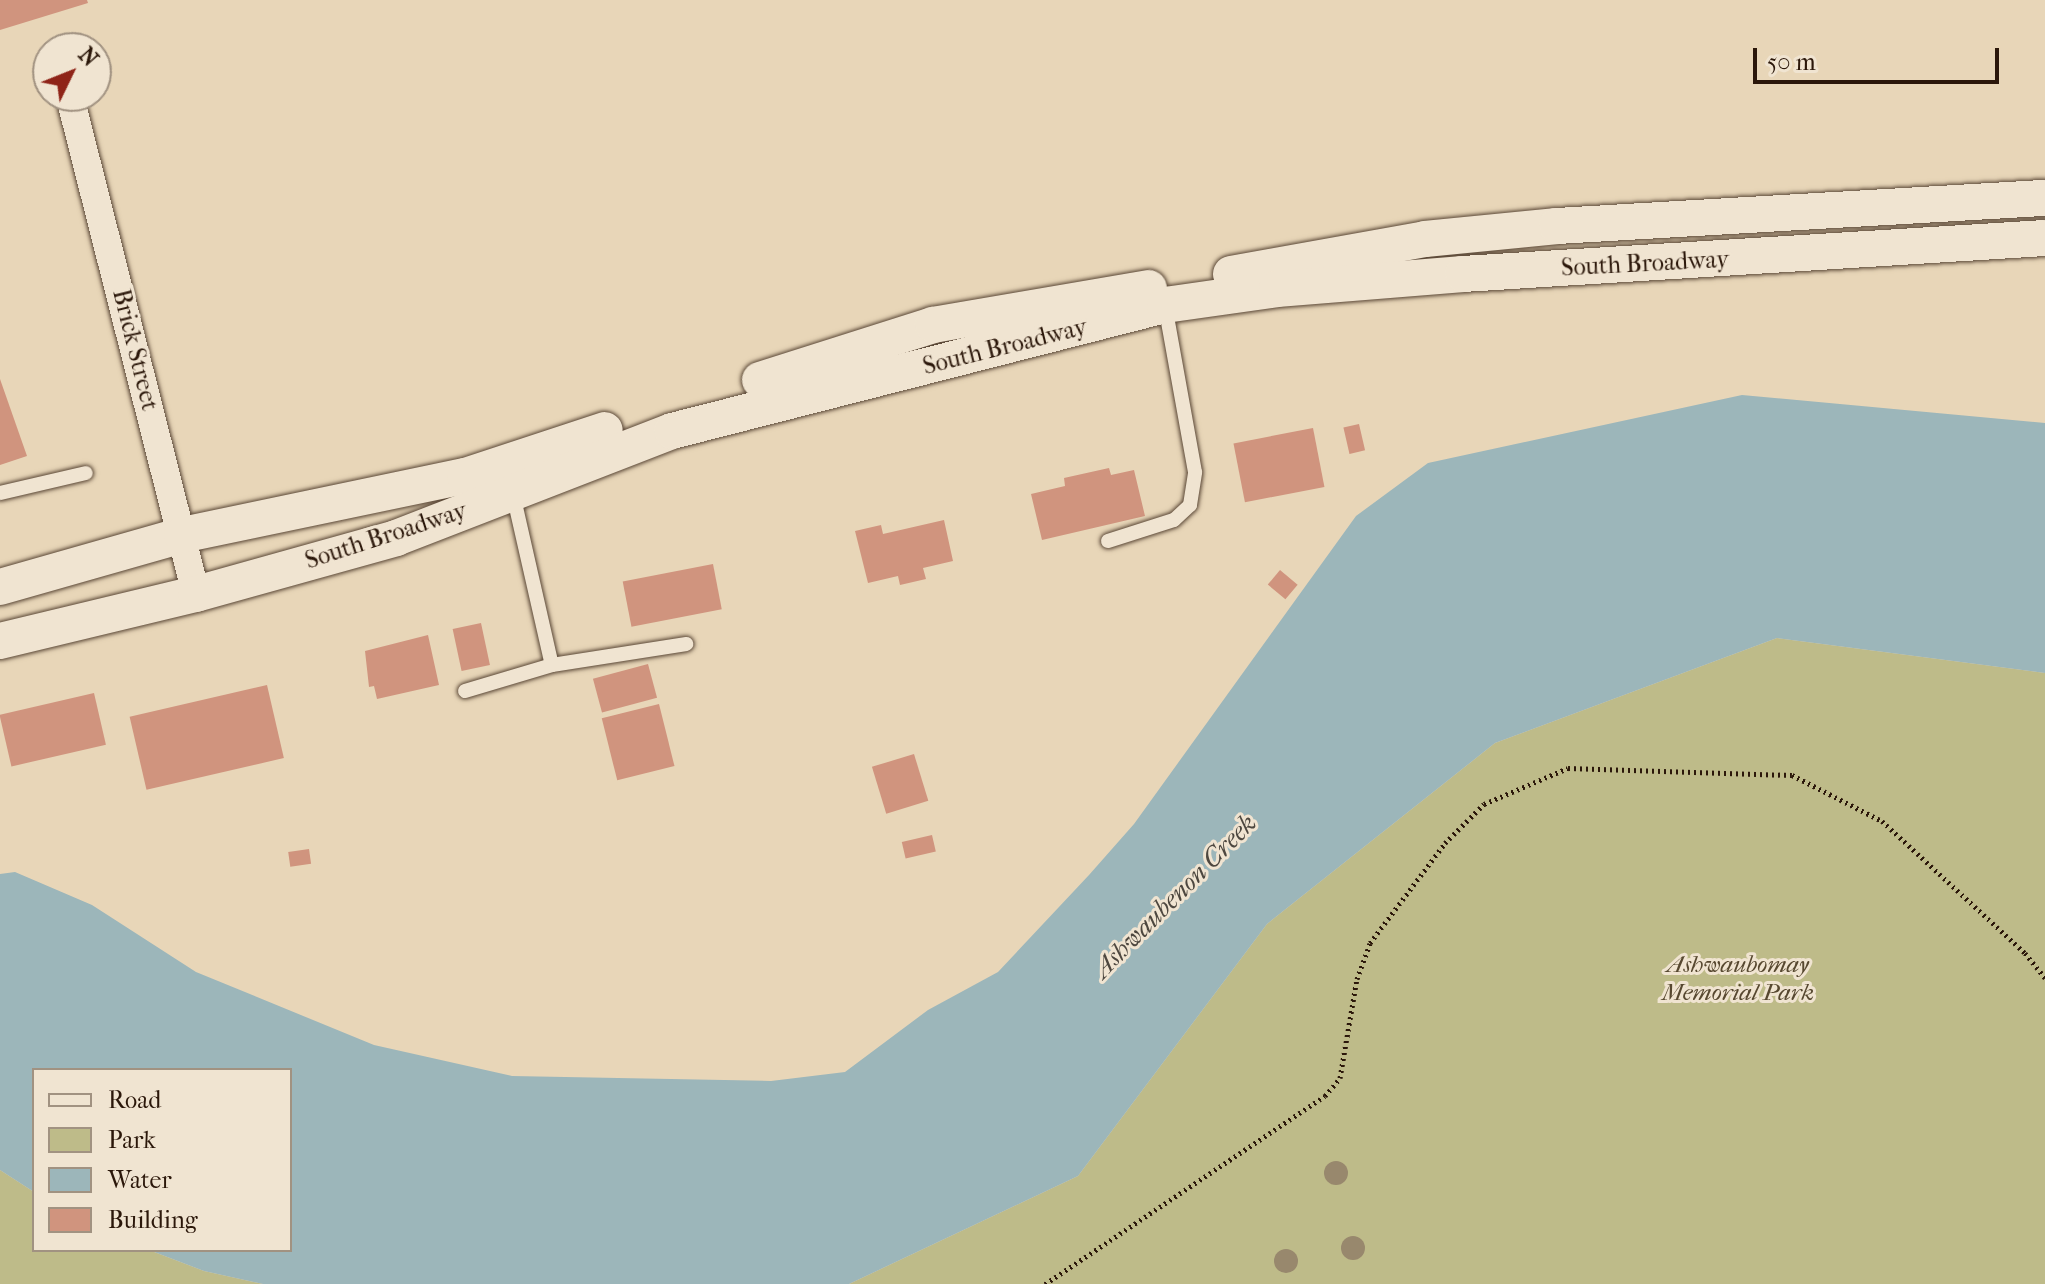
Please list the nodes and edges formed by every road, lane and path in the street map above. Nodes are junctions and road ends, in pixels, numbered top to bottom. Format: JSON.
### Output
{"nodes":[{"id":1,"x":74,"y":112,"type":"edge"},
{"id":2,"x":2045,"y":198,"type":"edge"},
{"id":3,"x":2045,"y":238,"type":"edge"},
{"id":4,"x":1163,"y":296,"type":"junction"},
{"id":5,"x":86,"y":473,"type":"dead end"},
{"id":6,"x":509,"y":477,"type":"junction"},
{"id":7,"x":0,"y":493,"type":"edge"},
{"id":8,"x":182,"y":535,"type":"junction"},
{"id":9,"x":1108,"y":541,"type":"dead end"},
{"id":10,"x":0,"y":587,"type":"edge"},
{"id":11,"x":196,"y":594,"type":"junction"},
{"id":12,"x":0,"y":641,"type":"edge"},
{"id":13,"x":686,"y":644,"type":"dead end"},
{"id":14,"x":552,"y":665,"type":"junction"},
{"id":15,"x":465,"y":691,"type":"dead end"},
{"id":16,"x":2045,"y":978,"type":"edge"},
{"id":17,"x":1045,"y":1284,"type":"edge"}],
"edges":[{"from":1,"to":8,"type":"street","name":"Brick Street"},
{"from":2,"to":4,"type":"street","name":"South Broadway"},
{"from":3,"to":4,"type":"street","name":"South Broadway"},
{"from":4,"to":6,"type":"street","name":"South Broadway"},
{"from":4,"to":9,"type":"lane"},
{"from":5,"to":7,"type":"lane"},
{"from":6,"to":8,"type":"street","name":"South Broadway"},
{"from":6,"to":11,"type":"street","name":"South Broadway"},
{"from":6,"to":14,"type":"lane"},
{"from":8,"to":10,"type":"street","name":"South Broadway"},
{"from":8,"to":11,"type":"street","name":"Brick Street"},
{"from":11,"to":12,"type":"street","name":"South Broadway"},
{"from":13,"to":14,"type":"lane"},
{"from":14,"to":15,"type":"lane"},
{"from":16,"to":17,"type":"path"}]}
